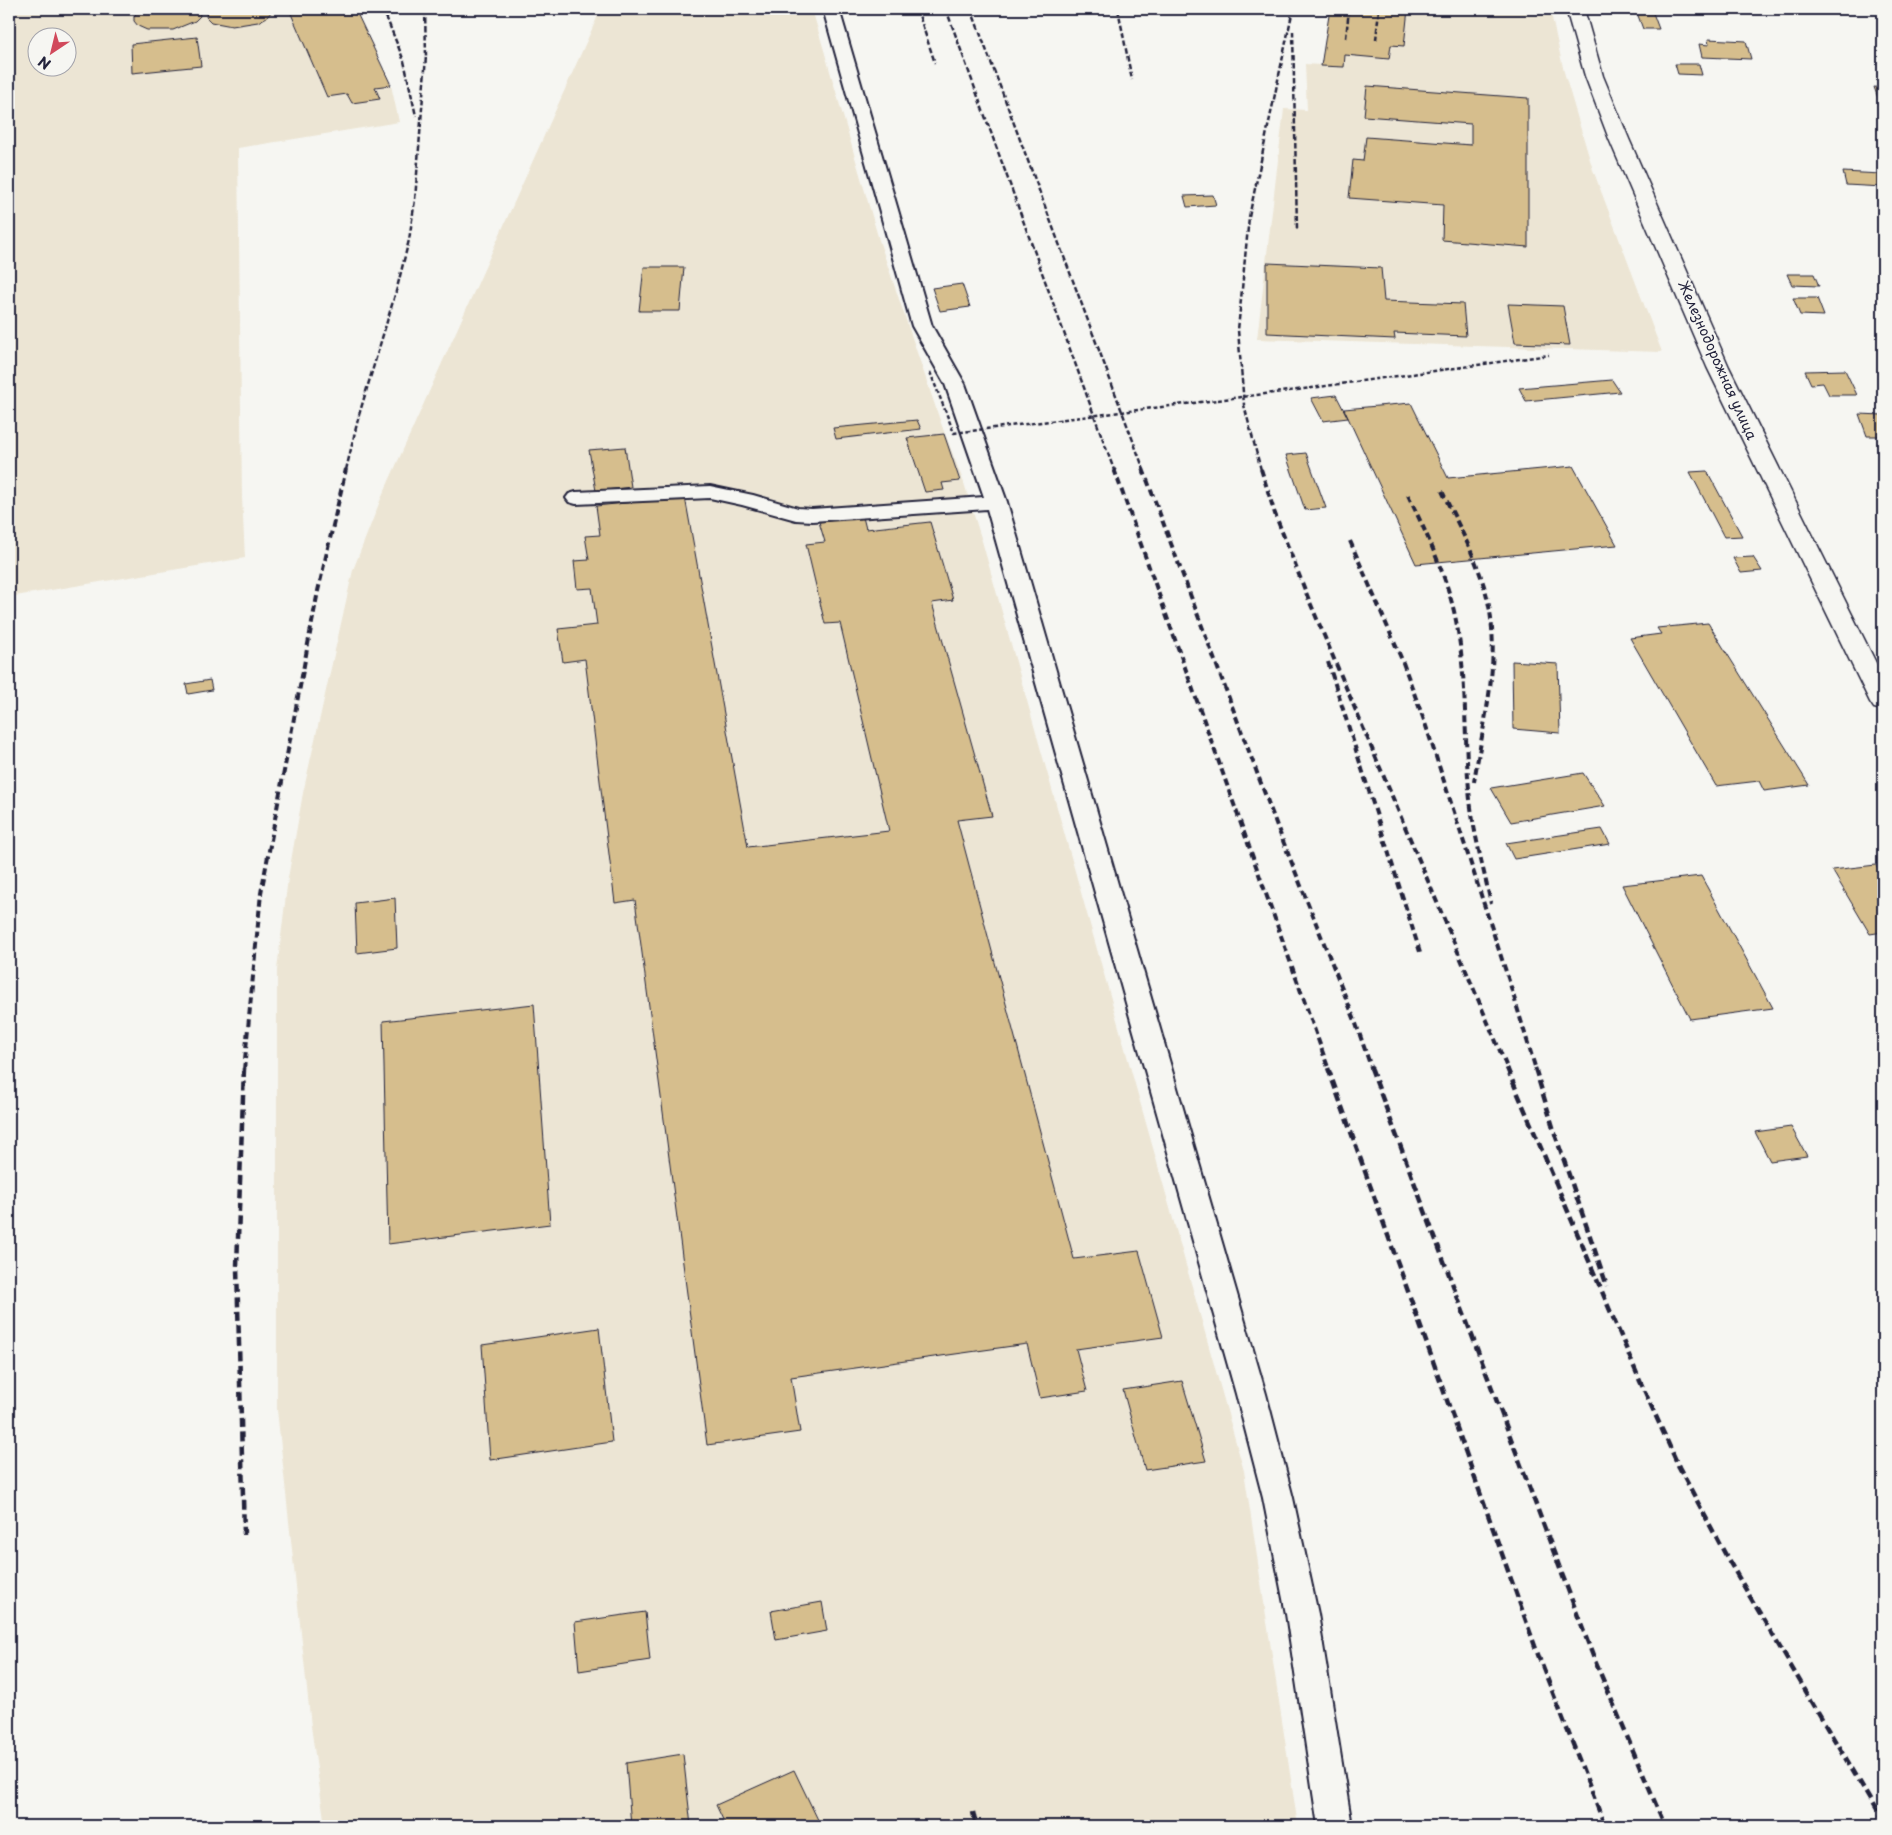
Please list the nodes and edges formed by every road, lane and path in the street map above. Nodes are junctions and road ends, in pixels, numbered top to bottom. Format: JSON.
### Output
{"nodes":[{"id":1,"x":831,"y":9,"type":"edge"},
{"id":2,"x":1575,"y":9,"type":"edge"},
{"id":3,"x":1549,"y":355,"type":"dead end"},
{"id":4,"x":930,"y":372,"type":"dead end"},
{"id":5,"x":576,"y":498,"type":"dead end"},
{"id":6,"x":996,"y":502,"type":"junction"},
{"id":7,"x":1883,"y":702,"type":"edge"},
{"id":8,"x":1335,"y":1826,"type":"edge"}],
"edges":[{"from":1,"to":6,"type":"lane"},
{"from":2,"to":7,"type":"street","name":"Железнодорожная улица"},
{"from":3,"to":4,"type":"path","bridge":true},
{"from":5,"to":6,"type":"lane"},
{"from":6,"to":8,"type":"lane"}]}
